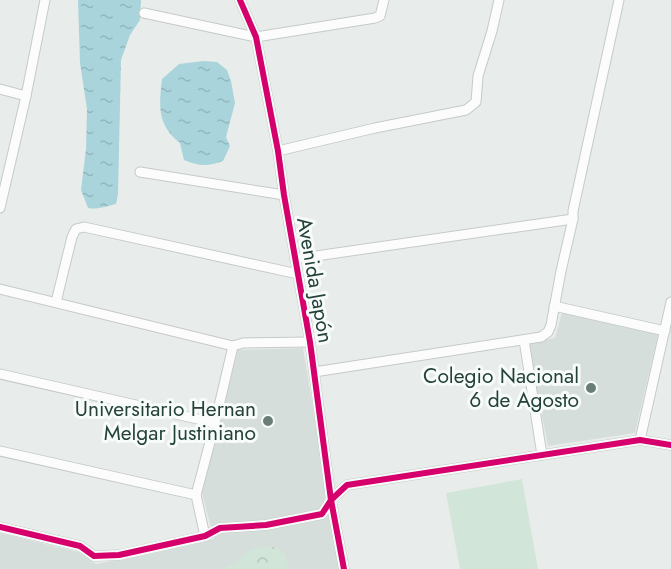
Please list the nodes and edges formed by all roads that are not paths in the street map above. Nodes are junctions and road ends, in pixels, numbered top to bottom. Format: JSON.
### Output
{"nodes":[{"id":1,"x":45,"y":0,"type":"edge"},
{"id":2,"x":240,"y":0,"type":"edge"},
{"id":3,"x":384,"y":0,"type":"edge"},
{"id":4,"x":499,"y":0,"type":"edge"},
{"id":5,"x":619,"y":0,"type":"edge"},
{"id":6,"x":144,"y":13,"type":"dead end"},
{"id":7,"x":256,"y":37,"type":"junction"},
{"id":8,"x":0,"y":89,"type":"edge"},
{"id":9,"x":26,"y":96,"type":"junction"},
{"id":10,"x":278,"y":151,"type":"junction"},
{"id":11,"x":140,"y":172,"type":"dead end"},
{"id":12,"x":2,"y":186,"type":"edge"},
{"id":13,"x":284,"y":195,"type":"junction"},
{"id":14,"x":0,"y":208,"type":"edge"},
{"id":15,"x":573,"y":219,"type":"junction"},
{"id":16,"x":295,"y":259,"type":"junction"},
{"id":17,"x":298,"y":274,"type":"junction"},
{"id":18,"x":0,"y":289,"type":"edge"},
{"id":19,"x":56,"y":302,"type":"junction"},
{"id":20,"x":671,"y":302,"type":"edge"},
{"id":21,"x":554,"y":306,"type":"junction"},
{"id":22,"x":664,"y":331,"type":"junction"},
{"id":23,"x":524,"y":339,"type":"junction"},
{"id":24,"x":310,"y":342,"type":"junction"},
{"id":25,"x":232,"y":346,"type":"junction"},
{"id":26,"x":314,"y":372,"type":"junction"},
{"id":27,"x":0,"y":374,"type":"edge"},
{"id":28,"x":215,"y":423,"type":"junction"},
{"id":29,"x":640,"y":440,"type":"junction"},
{"id":30,"x":671,"y":445,"type":"edge"},
{"id":31,"x":0,"y":451,"type":"edge"},
{"id":32,"x":542,"y":455,"type":"junction"},
{"id":33,"x":196,"y":495,"type":"junction"},
{"id":34,"x":331,"y":500,"type":"junction"},
{"id":35,"x":0,"y":527,"type":"edge"},
{"id":36,"x":205,"y":536,"type":"junction"},
{"id":37,"x":344,"y":569,"type":"edge"}],
"edges":[{"from":1,"to":9,"type":"street"},
{"from":2,"to":7,"type":"street","name":"Avenida Japón"},
{"from":3,"to":7,"type":"street"},
{"from":4,"to":10,"type":"street"},
{"from":5,"to":15,"type":"street"},
{"from":6,"to":7,"type":"street"},
{"from":7,"to":10,"type":"street","name":"Avenida Japón"},
{"from":8,"to":9,"type":"street"},
{"from":9,"to":12,"type":"street"},
{"from":10,"to":13,"type":"street","name":"Avenida Japón"},
{"from":11,"to":13,"type":"street"},
{"from":12,"to":14,"type":"street"},
{"from":13,"to":16,"type":"street","name":"Avenida Japón"},
{"from":15,"to":16,"type":"street"},
{"from":15,"to":21,"type":"street"},
{"from":16,"to":17,"type":"street","name":"Avenida Japón"},
{"from":17,"to":19,"type":"street"},
{"from":17,"to":24,"type":"street","name":"Avenida Japón"},
{"from":18,"to":19,"type":"street"},
{"from":19,"to":25,"type":"street"},
{"from":20,"to":22,"type":"street"},
{"from":21,"to":22,"type":"street"},
{"from":21,"to":23,"type":"street"},
{"from":22,"to":29,"type":"street"},
{"from":23,"to":26,"type":"street"},
{"from":23,"to":32,"type":"street"},
{"from":24,"to":25,"type":"street"},
{"from":24,"to":26,"type":"street","name":"Avenida Japón"},
{"from":25,"to":28,"type":"street"},
{"from":26,"to":34,"type":"street","name":"Avenida Japón"},
{"from":27,"to":28,"type":"street"},
{"from":28,"to":33,"type":"street"},
{"from":29,"to":30,"type":"street"},
{"from":29,"to":32,"type":"street"},
{"from":31,"to":33,"type":"street"},
{"from":32,"to":34,"type":"street"},
{"from":33,"to":36,"type":"street"},
{"from":34,"to":36,"type":"street"},
{"from":34,"to":37,"type":"street","name":"Avenida Japón"},
{"from":35,"to":36,"type":"street"}]}
